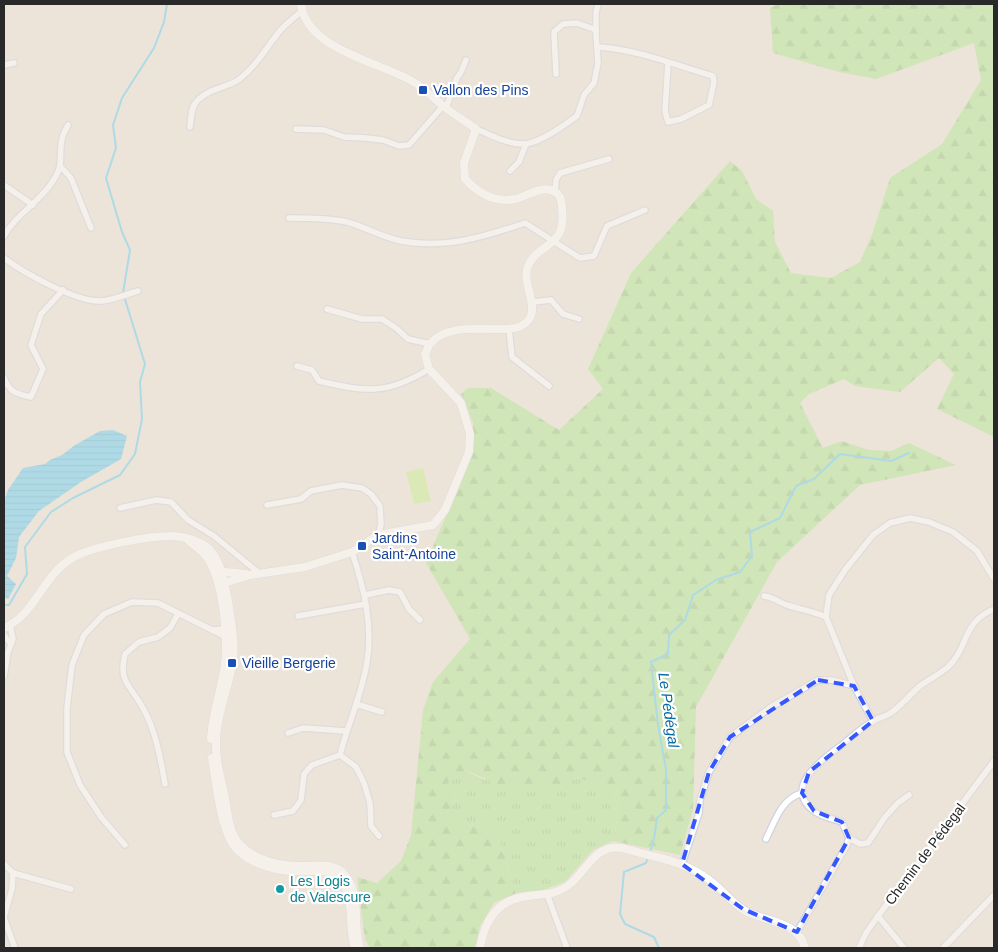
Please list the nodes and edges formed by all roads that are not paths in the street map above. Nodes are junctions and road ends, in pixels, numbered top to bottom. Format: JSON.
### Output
{"nodes":[{"id":1,"x":598,"y":4,"type":"edge"},
{"id":2,"x":301,"y":7,"type":"edge"},
{"id":3,"x":596,"y":30,"type":"junction"},
{"id":4,"x":597,"y":47,"type":"junction"},
{"id":5,"x":466,"y":60,"type":"dead end"},
{"id":6,"x":14,"y":63,"type":"dead end"},
{"id":7,"x":668,"y":63,"type":"junction"},
{"id":8,"x":4,"y":65,"type":"edge"},
{"id":9,"x":556,"y":74,"type":"dead end"},
{"id":10,"x":445,"y":107,"type":"junction"},
{"id":11,"x":68,"y":125,"type":"dead end"},
{"id":12,"x":190,"y":126,"type":"dead end"},
{"id":13,"x":296,"y":128,"type":"dead end"},
{"id":14,"x":476,"y":129,"type":"junction"},
{"id":15,"x":526,"y":144,"type":"junction"},
{"id":16,"x":608,"y":159,"type":"dead end"},
{"id":17,"x":61,"y":166,"type":"junction"},
{"id":18,"x":510,"y":171,"type":"dead end"},
{"id":19,"x":4,"y":185,"type":"edge"},
{"id":20,"x":555,"y":192,"type":"junction"},
{"id":21,"x":33,"y":205,"type":"junction"},
{"id":22,"x":645,"y":210,"type":"dead end"},
{"id":23,"x":289,"y":218,"type":"dead end"},
{"id":24,"x":91,"y":228,"type":"dead end"},
{"id":25,"x":4,"y":236,"type":"edge"},
{"id":26,"x":556,"y":242,"type":"junction"},
{"id":27,"x":4,"y":258,"type":"edge"},
{"id":28,"x":63,"y":290,"type":"junction"},
{"id":29,"x":138,"y":291,"type":"dead end"},
{"id":30,"x":533,"y":302,"type":"junction"},
{"id":31,"x":327,"y":308,"type":"dead end"},
{"id":32,"x":579,"y":319,"type":"dead end"},
{"id":33,"x":510,"y":329,"type":"junction"},
{"id":34,"x":430,"y":344,"type":"junction"},
{"id":35,"x":297,"y":366,"type":"dead end"},
{"id":36,"x":430,"y":369,"type":"junction"},
{"id":37,"x":4,"y":377,"type":"edge"},
{"id":38,"x":549,"y":386,"type":"dead end"},
{"id":39,"x":267,"y":505,"type":"dead end"},
{"id":40,"x":120,"y":508,"type":"dead end"},
{"id":41,"x":378,"y":535,"type":"junction"},
{"id":42,"x":352,"y":552,"type":"junction"},
{"id":43,"x":259,"y":573,"type":"junction"},
{"id":44,"x":220,"y":579,"type":"junction"},
{"id":45,"x":994,"y":579,"type":"edge"},
{"id":46,"x":365,"y":595,"type":"junction"},
{"id":47,"x":764,"y":596,"type":"dead end"},
{"id":48,"x":366,"y":604,"type":"junction"},
{"id":49,"x":994,"y":609,"type":"edge"},
{"id":50,"x":178,"y":614,"type":"junction"},
{"id":51,"x":298,"y":616,"type":"dead end"},
{"id":52,"x":826,"y":617,"type":"junction"},
{"id":53,"x":420,"y":620,"type":"dead end"},
{"id":54,"x":7,"y":627,"type":"edge"},
{"id":55,"x":228,"y":632,"type":"junction"},
{"id":56,"x":4,"y":635,"type":"edge"},
{"id":57,"x":11,"y":644,"type":"junction"},
{"id":58,"x":4,"y":676,"type":"edge"},
{"id":59,"x":854,"y":686,"type":"junction"},
{"id":60,"x":356,"y":704,"type":"junction"},
{"id":61,"x":382,"y":712,"type":"dead end"},
{"id":62,"x":873,"y":721,"type":"junction"},
{"id":63,"x":346,"y":731,"type":"junction"},
{"id":64,"x":288,"y":733,"type":"dead end"},
{"id":65,"x":340,"y":755,"type":"junction"},
{"id":66,"x":994,"y":761,"type":"edge"},
{"id":67,"x":165,"y":784,"type":"dead end"},
{"id":68,"x":802,"y":793,"type":"junction"},
{"id":69,"x":909,"y":795,"type":"dead end"},
{"id":70,"x":274,"y":815,"type":"dead end"},
{"id":71,"x":379,"y":836,"type":"dead end"},
{"id":72,"x":849,"y":838,"type":"junction"},
{"id":73,"x":766,"y":839,"type":"dead end"},
{"id":74,"x":125,"y":845,"type":"dead end"},
{"id":75,"x":4,"y":864,"type":"edge"},
{"id":76,"x":682,"y":864,"type":"junction"},
{"id":77,"x":13,"y":873,"type":"junction"},
{"id":78,"x":71,"y":889,"type":"dead end"},
{"id":79,"x":547,"y":894,"type":"junction"},
{"id":80,"x":994,"y":895,"type":"edge"},
{"id":81,"x":878,"y":916,"type":"junction"},
{"id":82,"x":4,"y":918,"type":"edge"},
{"id":83,"x":796,"y":932,"type":"junction"},
{"id":84,"x":15,"y":948,"type":"edge"},
{"id":85,"x":355,"y":948,"type":"edge"},
{"id":86,"x":360,"y":948,"type":"edge"},
{"id":87,"x":480,"y":948,"type":"edge"},
{"id":88,"x":567,"y":948,"type":"edge"},
{"id":89,"x":805,"y":948,"type":"edge"},
{"id":90,"x":859,"y":948,"type":"edge"},
{"id":91,"x":904,"y":948,"type":"edge"},
{"id":92,"x":943,"y":948,"type":"edge"}],
"edges":[{"from":1,"to":3,"type":"street"},
{"from":2,"to":10,"type":"street"},
{"from":2,"to":12,"type":"street"},
{"from":3,"to":4,"type":"street"},
{"from":3,"to":9,"type":"street"},
{"from":4,"to":7,"type":"street"},
{"from":4,"to":15,"type":"street"},
{"from":5,"to":10,"type":"street"},
{"from":6,"to":8,"type":"street"},
{"from":7,"to":7,"type":"street"},
{"from":10,"to":13,"type":"street"},
{"from":10,"to":14,"type":"street"},
{"from":11,"to":17,"type":"street"},
{"from":14,"to":15,"type":"street"},
{"from":14,"to":20,"type":"street"},
{"from":15,"to":18,"type":"street"},
{"from":16,"to":20,"type":"street"},
{"from":17,"to":21,"type":"street"},
{"from":17,"to":24,"type":"street"},
{"from":19,"to":21,"type":"street"},
{"from":20,"to":26,"type":"street"},
{"from":21,"to":25,"type":"street"},
{"from":22,"to":26,"type":"street"},
{"from":23,"to":26,"type":"street"},
{"from":26,"to":30,"type":"street"},
{"from":27,"to":28,"type":"street"},
{"from":28,"to":29,"type":"street"},
{"from":28,"to":37,"type":"street"},
{"from":30,"to":32,"type":"street"},
{"from":30,"to":33,"type":"street"},
{"from":31,"to":34,"type":"street"},
{"from":33,"to":34,"type":"street"},
{"from":33,"to":38,"type":"street"},
{"from":34,"to":36,"type":"street"},
{"from":35,"to":36,"type":"street"},
{"from":36,"to":41,"type":"street"},
{"from":39,"to":41,"type":"street"},
{"from":40,"to":43,"type":"street"},
{"from":41,"to":42,"type":"street"},
{"from":42,"to":43,"type":"street"},
{"from":42,"to":46,"type":"street"},
{"from":43,"to":44,"type":"street"},
{"from":44,"to":54,"type":"street"},
{"from":44,"to":55,"type":"street"},
{"from":45,"to":52,"type":"street"},
{"from":46,"to":48,"type":"street"},
{"from":46,"to":53,"type":"street"},
{"from":47,"to":52,"type":"street"},
{"from":48,"to":51,"type":"street"},
{"from":48,"to":60,"type":"street"},
{"from":49,"to":62,"type":"street"},
{"from":50,"to":55,"type":"street"},
{"from":50,"to":67,"type":"street"},
{"from":50,"to":74,"type":"street"},
{"from":52,"to":59,"type":"street"},
{"from":54,"to":57,"type":"street"},
{"from":55,"to":85,"type":"street"},
{"from":55,"to":86,"type":"street"},
{"from":56,"to":57,"type":"street"},
{"from":57,"to":58,"type":"street"},
{"from":59,"to":62,"type":"street"},
{"from":59,"to":76,"type":"street"},
{"from":60,"to":61,"type":"street"},
{"from":60,"to":63,"type":"street"},
{"from":62,"to":68,"type":"street"},
{"from":63,"to":64,"type":"street"},
{"from":63,"to":65,"type":"street"},
{"from":65,"to":70,"type":"street"},
{"from":65,"to":71,"type":"street"},
{"from":66,"to":81,"type":"street","name":"Chemin de Pédegal"},
{"from":68,"to":72,"type":"street"},
{"from":68,"to":73,"type":"street"},
{"from":69,"to":72,"type":"street"},
{"from":72,"to":83,"type":"street"},
{"from":75,"to":77,"type":"street"},
{"from":76,"to":79,"type":"street"},
{"from":76,"to":83,"type":"street"},
{"from":77,"to":78,"type":"street"},
{"from":77,"to":82,"type":"street"},
{"from":79,"to":87,"type":"street"},
{"from":79,"to":88,"type":"street"},
{"from":80,"to":92,"type":"street"},
{"from":81,"to":90,"type":"street","name":"Chemin de Pédegal"},
{"from":81,"to":91,"type":"street"},
{"from":82,"to":84,"type":"street"},
{"from":83,"to":89,"type":"street"}]}
